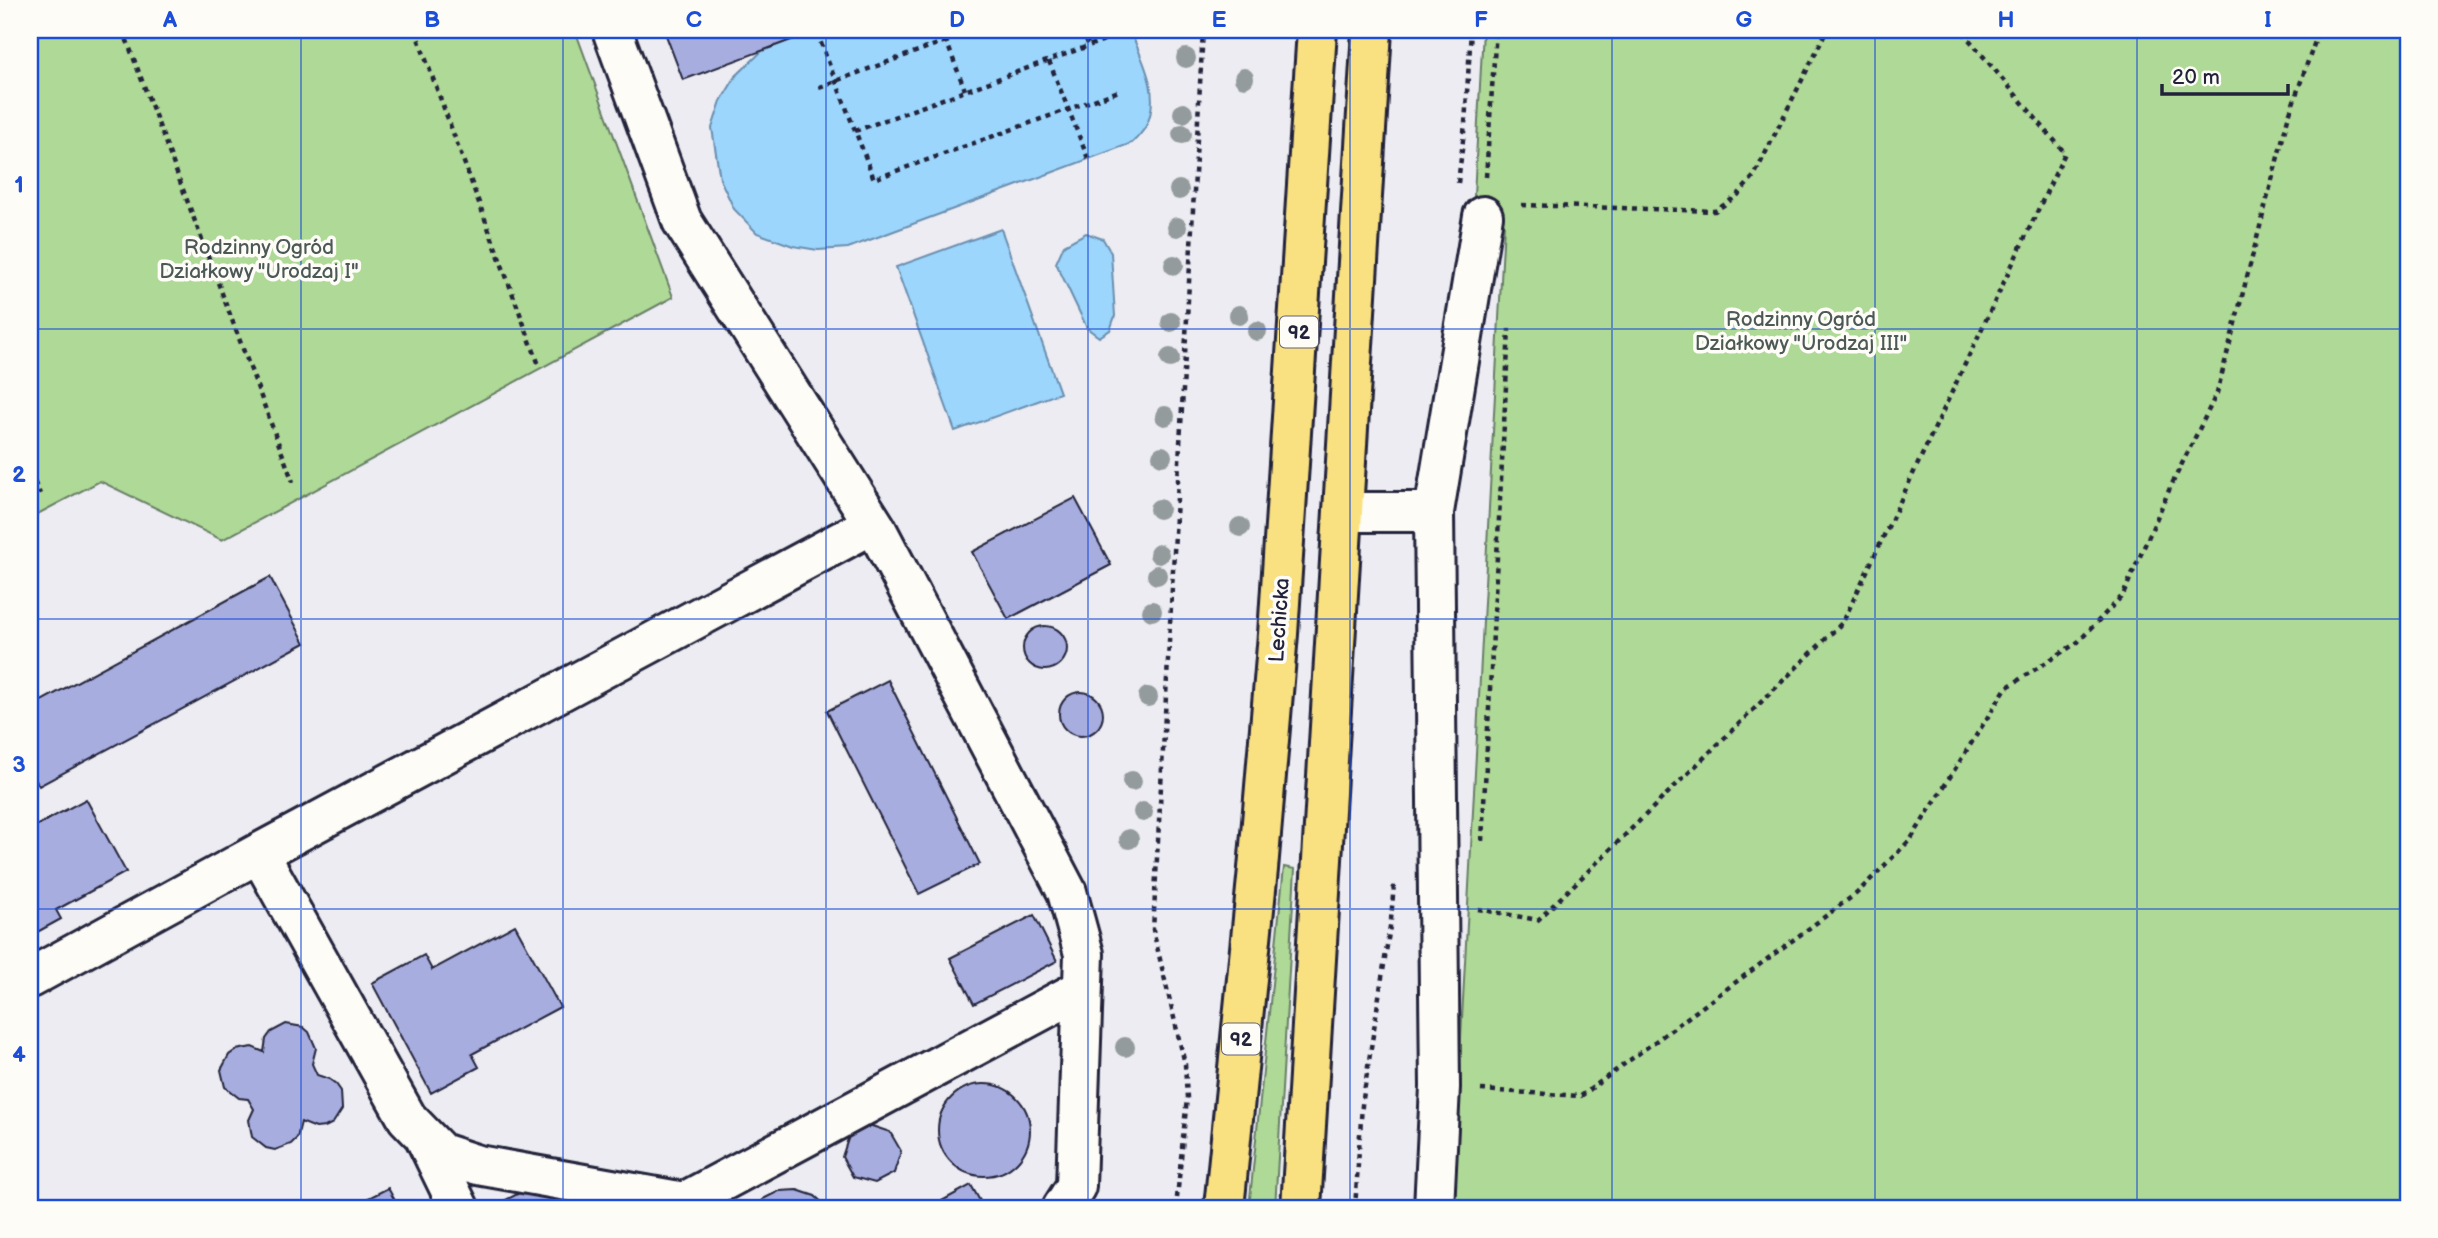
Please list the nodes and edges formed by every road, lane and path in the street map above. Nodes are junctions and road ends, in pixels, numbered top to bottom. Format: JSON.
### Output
{"nodes":[{"id":1,"x":123,"y":30,"type":"edge"},
{"id":2,"x":415,"y":30,"type":"edge"},
{"id":3,"x":612,"y":30,"type":"edge"},
{"id":4,"x":942,"y":30,"type":"edge"},
{"id":5,"x":1082,"y":30,"type":"edge"},
{"id":6,"x":1132,"y":30,"type":"edge"},
{"id":7,"x":1203,"y":30,"type":"edge"},
{"id":8,"x":1317,"y":30,"type":"edge"},
{"id":9,"x":1372,"y":30,"type":"edge"},
{"id":10,"x":1496,"y":30,"type":"edge"},
{"id":11,"x":1826,"y":30,"type":"edge"},
{"id":12,"x":1961,"y":30,"type":"edge"},
{"id":13,"x":2319,"y":30,"type":"edge"},
{"id":14,"x":817,"y":33,"type":"dead end"},
{"id":15,"x":962,"y":35,"type":"dead end"},
{"id":16,"x":946,"y":41,"type":"junction"},
{"id":17,"x":1089,"y":46,"type":"junction"},
{"id":18,"x":1049,"y":61,"type":"junction"},
{"id":19,"x":835,"y":80,"type":"junction"},
{"id":20,"x":819,"y":87,"type":"dead end"},
{"id":21,"x":965,"y":90,"type":"junction"},
{"id":22,"x":1119,"y":91,"type":"dead end"},
{"id":23,"x":1069,"y":109,"type":"junction"},
{"id":24,"x":855,"y":131,"type":"junction"},
{"id":25,"x":1089,"y":161,"type":"dead end"},
{"id":26,"x":1499,"y":211,"type":"junction"},
{"id":27,"x":1510,"y":315,"type":"dead end"},
{"id":28,"x":539,"y":365,"type":"dead end"},
{"id":29,"x":30,"y":473,"type":"edge"},
{"id":30,"x":293,"y":482,"type":"dead end"},
{"id":31,"x":40,"y":494,"type":"dead end"},
{"id":32,"x":1343,"y":512,"type":"junction"},
{"id":33,"x":1434,"y":512,"type":"junction"},
{"id":34,"x":873,"y":524,"type":"junction"},
{"id":35,"x":259,"y":853,"type":"junction"},
{"id":36,"x":1481,"y":855,"type":"dead end"},
{"id":37,"x":1479,"y":896,"type":"dead end"},
{"id":38,"x":30,"y":978,"type":"edge"},
{"id":39,"x":1082,"y":989,"type":"junction"},
{"id":40,"x":1440,"y":1087,"type":"junction"},
{"id":41,"x":425,"y":1136,"type":"junction"},
{"id":42,"x":686,"y":1205,"type":"edge"},
{"id":43,"x":459,"y":1208,"type":"edge"},
{"id":44,"x":1062,"y":1208,"type":"edge"},
{"id":45,"x":1176,"y":1208,"type":"edge"},
{"id":46,"x":1224,"y":1208,"type":"edge"},
{"id":47,"x":1301,"y":1208,"type":"edge"},
{"id":48,"x":1434,"y":1208,"type":"edge"}],
"edges":[{"from":1,"to":30,"type":"path"},
{"from":2,"to":28,"type":"path"},
{"from":3,"to":34,"type":"lane"},
{"from":4,"to":16,"type":"path"},
{"from":5,"to":17,"type":"path"},
{"from":6,"to":17,"type":"path"},
{"from":7,"to":45,"type":"path"},
{"from":8,"to":46,"type":"main road","name":"Lechicka","number":"92"},
{"from":9,"to":32,"type":"main road"},
{"from":10,"to":26,"type":"path"},
{"from":11,"to":26,"type":"path"},
{"from":12,"to":37,"type":"path"},
{"from":13,"to":40,"type":"path"},
{"from":14,"to":19,"type":"path"},
{"from":15,"to":16,"type":"path"},
{"from":16,"to":19,"type":"path"},
{"from":16,"to":21,"type":"path"},
{"from":17,"to":18,"type":"path"},
{"from":18,"to":21,"type":"path"},
{"from":18,"to":23,"type":"path"},
{"from":19,"to":20,"type":"path"},
{"from":19,"to":24,"type":"path"},
{"from":21,"to":24,"type":"path"},
{"from":22,"to":23,"type":"path"},
{"from":23,"to":24,"type":"path"},
{"from":23,"to":25,"type":"path"},
{"from":26,"to":33,"type":"lane"},
{"from":27,"to":36,"type":"path"},
{"from":29,"to":31,"type":"path"},
{"from":32,"to":33,"type":"lane"},
{"from":32,"to":47,"type":"main road"},
{"from":33,"to":40,"type":"lane"},
{"from":34,"to":35,"type":"lane"},
{"from":34,"to":39,"type":"lane"},
{"from":35,"to":38,"type":"lane"},
{"from":35,"to":41,"type":"lane"},
{"from":39,"to":42,"type":"lane"},
{"from":39,"to":44,"type":"lane"},
{"from":40,"to":48,"type":"lane"},
{"from":41,"to":42,"type":"lane"},
{"from":41,"to":43,"type":"lane"}]}
